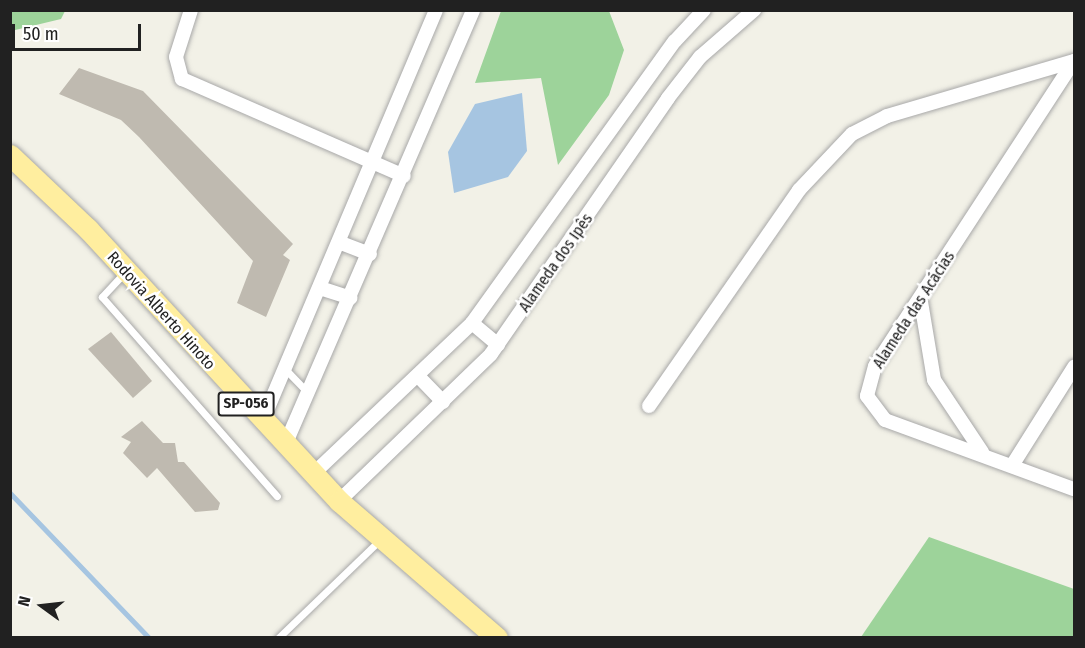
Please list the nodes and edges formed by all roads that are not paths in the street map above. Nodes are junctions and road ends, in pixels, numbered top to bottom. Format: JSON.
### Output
{"nodes":[{"id":1,"x":191,"y":10,"type":"edge"},
{"id":2,"x":436,"y":10,"type":"edge"},
{"id":3,"x":473,"y":10,"type":"edge"},
{"id":4,"x":704,"y":10,"type":"edge"},
{"id":5,"x":754,"y":10,"type":"edge"},
{"id":6,"x":1074,"y":61,"type":"edge"},
{"id":7,"x":10,"y":155,"type":"edge"},
{"id":8,"x":376,"y":163,"type":"junction"},
{"id":9,"x":404,"y":176,"type":"junction"},
{"id":10,"x":341,"y":243,"type":"junction"},
{"id":11,"x":370,"y":254,"type":"junction"},
{"id":12,"x":125,"y":272,"type":"junction"},
{"id":13,"x":323,"y":289,"type":"junction"},
{"id":14,"x":351,"y":298,"type":"junction"},
{"id":15,"x":921,"y":302,"type":"junction"},
{"id":16,"x":472,"y":323,"type":"junction"},
{"id":17,"x":498,"y":345,"type":"junction"},
{"id":18,"x":1074,"y":368,"type":"edge"},
{"id":19,"x":287,"y":372,"type":"junction"},
{"id":20,"x":418,"y":376,"type":"junction"},
{"id":21,"x":308,"y":393,"type":"junction"},
{"id":22,"x":443,"y":402,"type":"junction"},
{"id":23,"x":649,"y":406,"type":"dead end"},
{"id":24,"x":262,"y":422,"type":"junction"},
{"id":25,"x":285,"y":445,"type":"junction"},
{"id":26,"x":982,"y":452,"type":"junction"},
{"id":27,"x":1013,"y":464,"type":"junction"},
{"id":28,"x":313,"y":474,"type":"junction"},
{"id":29,"x":1074,"y":489,"type":"edge"},
{"id":30,"x":278,"y":496,"type":"dead end"},
{"id":31,"x":339,"y":501,"type":"junction"},
{"id":32,"x":382,"y":538,"type":"junction"},
{"id":33,"x":278,"y":638,"type":"edge"},
{"id":34,"x":497,"y":638,"type":"edge"}],
"edges":[{"from":1,"to":8,"type":"street"},
{"from":2,"to":8,"type":"street"},
{"from":3,"to":9,"type":"street"},
{"from":4,"to":16,"type":"street","name":"Alameda dos Ipês"},
{"from":5,"to":17,"type":"street","name":"Alameda dos Ipês"},
{"from":6,"to":15,"type":"street","name":"Alameda das Acácias"},
{"from":6,"to":23,"type":"street"},
{"from":7,"to":12,"type":"main road","name":"Rodovia Alberto Hinoto","number":"SP-056"},
{"from":8,"to":9,"type":"street"},
{"from":8,"to":10,"type":"street"},
{"from":9,"to":11,"type":"street"},
{"from":10,"to":11,"type":"street"},
{"from":10,"to":13,"type":"street"},
{"from":11,"to":14,"type":"street"},
{"from":12,"to":24,"type":"main road","name":"Rodovia Alberto Hinoto","number":"SP-056"},
{"from":12,"to":30,"type":"lane"},
{"from":13,"to":14,"type":"street"},
{"from":13,"to":19,"type":"street"},
{"from":14,"to":21,"type":"street"},
{"from":15,"to":26,"type":"street"},
{"from":15,"to":26,"type":"street","name":"Alameda das Acácias"},
{"from":16,"to":17,"type":"street"},
{"from":16,"to":20,"type":"street","name":"Alameda dos Ipês"},
{"from":17,"to":22,"type":"street","name":"Alameda dos Ipês"},
{"from":18,"to":27,"type":"street"},
{"from":19,"to":21,"type":"lane"},
{"from":19,"to":24,"type":"street"},
{"from":20,"to":22,"type":"street"},
{"from":20,"to":28,"type":"street","name":"Alameda dos Ipês"},
{"from":21,"to":25,"type":"street"},
{"from":22,"to":31,"type":"street","name":"Alameda dos Ipês"},
{"from":24,"to":25,"type":"main road","name":"Rodovia Alberto Hinoto","number":"SP-056"},
{"from":25,"to":28,"type":"main road","name":"Rodovia Alberto Hinoto","number":"SP-056"},
{"from":26,"to":27,"type":"street","name":"Alameda das Acácias"},
{"from":27,"to":29,"type":"street","name":"Alameda das Acácias"},
{"from":28,"to":31,"type":"main road","name":"Rodovia Alberto Hinoto","number":"SP-056"},
{"from":31,"to":32,"type":"main road","name":"Rodovia Alberto Hinoto","number":"SP-056"},
{"from":32,"to":33,"type":"lane"},
{"from":32,"to":34,"type":"main road","name":"Rodovia Alberto Hinoto","number":"SP-056"}]}
